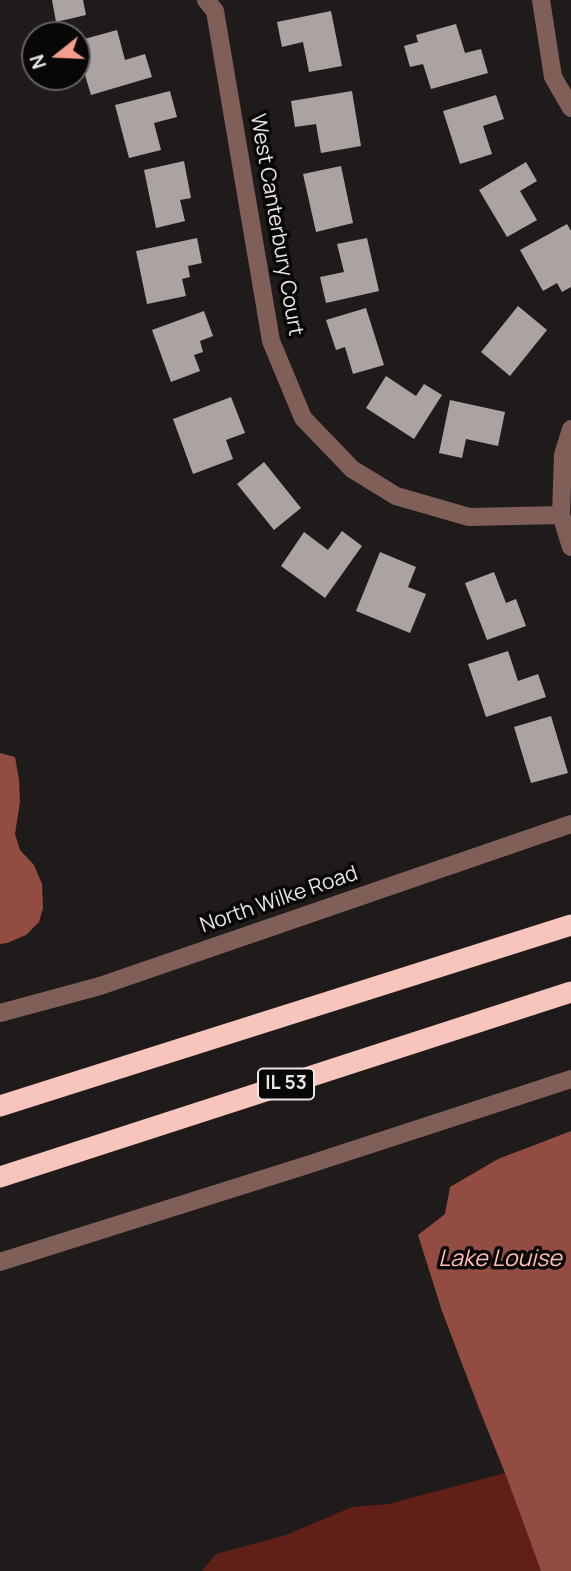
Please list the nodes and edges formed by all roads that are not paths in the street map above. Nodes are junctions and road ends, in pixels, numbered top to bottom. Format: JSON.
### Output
{"nodes":[{"id":1,"x":206,"y":0,"type":"edge"},
{"id":2,"x":541,"y":0,"type":"edge"},
{"id":3,"x":571,"y":108,"type":"edge"},
{"id":4,"x":571,"y":429,"type":"edge"},
{"id":5,"x":561,"y":515,"type":"junction"},
{"id":6,"x":571,"y":547,"type":"edge"},
{"id":7,"x":571,"y":824,"type":"edge"},
{"id":8,"x":571,"y":925,"type":"edge"},
{"id":9,"x":571,"y":992,"type":"edge"},
{"id":10,"x":0,"y":1013,"type":"edge"},
{"id":11,"x":571,"y":1079,"type":"edge"},
{"id":12,"x":37,"y":1094,"type":"junction"},
{"id":13,"x":0,"y":1096,"type":"edge"},
{"id":14,"x":0,"y":1106,"type":"edge"},
{"id":15,"x":0,"y":1177,"type":"edge"},
{"id":16,"x":0,"y":1262,"type":"edge"}],
"edges":[{"from":1,"to":5,"type":"street","name":"West Canterbury Court"},
{"from":2,"to":3,"type":"street"},
{"from":4,"to":5,"type":"street"},
{"from":5,"to":6,"type":"street"},
{"from":7,"to":10,"type":"street","name":"North Wilke Road"},
{"from":8,"to":12,"type":"highway"},
{"from":9,"to":15,"type":"highway","number":"IL 53"},
{"from":11,"to":16,"type":"street"},
{"from":12,"to":13,"type":"highway"},
{"from":12,"to":14,"type":"highway"}]}
